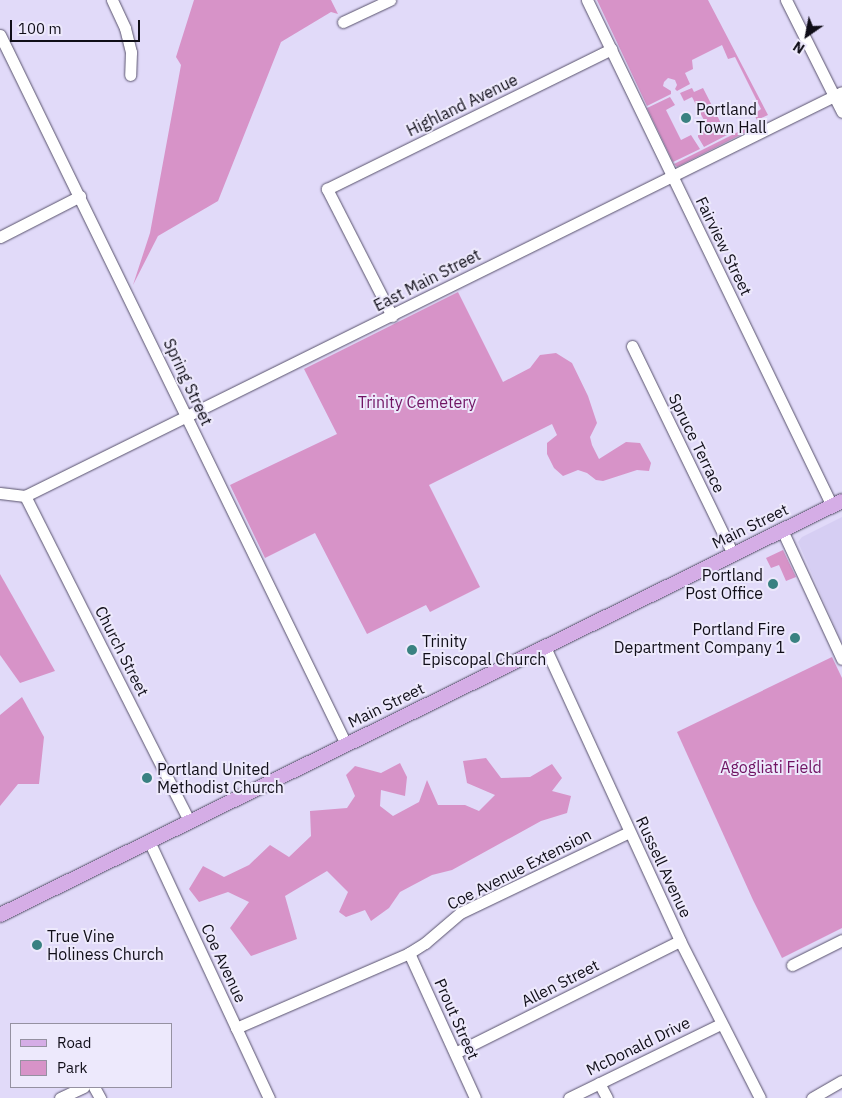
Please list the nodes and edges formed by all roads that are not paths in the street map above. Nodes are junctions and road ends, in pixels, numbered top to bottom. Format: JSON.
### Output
{"nodes":[{"id":1,"x":112,"y":0,"type":"edge"},
{"id":2,"x":390,"y":0,"type":"edge"},
{"id":3,"x":587,"y":0,"type":"edge"},
{"id":4,"x":786,"y":0,"type":"edge"},
{"id":5,"x":343,"y":22,"type":"dead end"},
{"id":6,"x":0,"y":35,"type":"edge"},
{"id":7,"x":611,"y":49,"type":"junction"},
{"id":8,"x":130,"y":75,"type":"dead end"},
{"id":9,"x":838,"y":94,"type":"edge"},
{"id":10,"x":842,"y":112,"type":"edge"},
{"id":11,"x":672,"y":176,"type":"junction"},
{"id":12,"x":80,"y":196,"type":"junction"},
{"id":13,"x":0,"y":237,"type":"edge"},
{"id":14,"x":392,"y":316,"type":"junction"},
{"id":15,"x":632,"y":346,"type":"dead end"},
{"id":16,"x":186,"y":418,"type":"junction"},
{"id":17,"x":0,"y":493,"type":"edge"},
{"id":18,"x":25,"y":496,"type":"junction"},
{"id":19,"x":837,"y":503,"type":"edge"},
{"id":20,"x":782,"y":530,"type":"junction"},
{"id":21,"x":733,"y":554,"type":"junction"},
{"id":22,"x":545,"y":647,"type":"junction"},
{"id":23,"x":842,"y":659,"type":"edge"},
{"id":24,"x":346,"y":744,"type":"junction"},
{"id":25,"x":189,"y":821,"type":"junction"},
{"id":26,"x":629,"y":832,"type":"junction"},
{"id":27,"x":149,"y":841,"type":"junction"},
{"id":28,"x":0,"y":915,"type":"edge"},
{"id":29,"x":842,"y":940,"type":"edge"},
{"id":30,"x":680,"y":941,"type":"junction"},
{"id":31,"x":409,"y":953,"type":"junction"},
{"id":32,"x":792,"y":964,"type":"dead end"},
{"id":33,"x":721,"y":1024,"type":"junction"},
{"id":34,"x":236,"y":1028,"type":"junction"},
{"id":35,"x":455,"y":1053,"type":"junction"},
{"id":36,"x":842,"y":1081,"type":"edge"},
{"id":37,"x":599,"y":1083,"type":"junction"},
{"id":38,"x":82,"y":1088,"type":"edge"},
{"id":39,"x":60,"y":1098,"type":"edge"},
{"id":40,"x":270,"y":1098,"type":"edge"},
{"id":41,"x":475,"y":1098,"type":"edge"},
{"id":42,"x":569,"y":1098,"type":"edge"},
{"id":43,"x":607,"y":1098,"type":"edge"},
{"id":44,"x":760,"y":1098,"type":"edge"},
{"id":45,"x":812,"y":1098,"type":"edge"}],
"edges":[{"from":1,"to":8,"type":"street"},
{"from":2,"to":5,"type":"street"},
{"from":3,"to":7,"type":"street","name":"Fairview Street"},
{"from":4,"to":9,"type":"street"},
{"from":6,"to":12,"type":"street","name":"Spring Street"},
{"from":7,"to":11,"type":"street","name":"Fairview Street"},
{"from":7,"to":14,"type":"street","name":"Highland Avenue"},
{"from":9,"to":10,"type":"street"},
{"from":9,"to":11,"type":"street","name":"East Main Street"},
{"from":11,"to":14,"type":"street","name":"East Main Street"},
{"from":11,"to":19,"type":"street","name":"Fairview Street"},
{"from":12,"to":13,"type":"street"},
{"from":12,"to":16,"type":"street","name":"Spring Street"},
{"from":14,"to":16,"type":"street","name":"East Main Street"},
{"from":15,"to":21,"type":"street","name":"Spruce Terrace"},
{"from":16,"to":18,"type":"street","name":"East Main Street"},
{"from":16,"to":24,"type":"street","name":"Spring Street"},
{"from":17,"to":18,"type":"street"},
{"from":18,"to":25,"type":"street","name":"Church Street"},
{"from":19,"to":20,"type":"main road","name":"Main Street"},
{"from":20,"to":21,"type":"main road","name":"Main Street"},
{"from":20,"to":23,"type":"street"},
{"from":21,"to":22,"type":"main road","name":"Main Street"},
{"from":22,"to":24,"type":"main road","name":"Main Street"},
{"from":22,"to":26,"type":"street","name":"Russell Avenue"},
{"from":24,"to":25,"type":"main road","name":"Main Street"},
{"from":25,"to":27,"type":"main road","name":"Main Street"},
{"from":26,"to":30,"type":"street","name":"Russell Avenue"},
{"from":26,"to":31,"type":"street","name":"Coe Avenue Extension"},
{"from":27,"to":28,"type":"main road","name":"Main Street"},
{"from":27,"to":34,"type":"street","name":"Coe Avenue"},
{"from":29,"to":32,"type":"street"},
{"from":30,"to":33,"type":"street","name":"Russell Avenue"},
{"from":30,"to":35,"type":"street","name":"Allen Street"},
{"from":31,"to":34,"type":"street","name":"Coe Avenue Extension"},
{"from":31,"to":35,"type":"street","name":"Prout Street"},
{"from":33,"to":37,"type":"street","name":"McDonald Drive"},
{"from":33,"to":44,"type":"street","name":"Russell Avenue"},
{"from":34,"to":40,"type":"street","name":"Coe Avenue"},
{"from":35,"to":41,"type":"street","name":"Prout Street"},
{"from":36,"to":45,"type":"street"},
{"from":37,"to":42,"type":"street","name":"McDonald Drive"},
{"from":37,"to":43,"type":"street"},
{"from":38,"to":39,"type":"street"}]}
